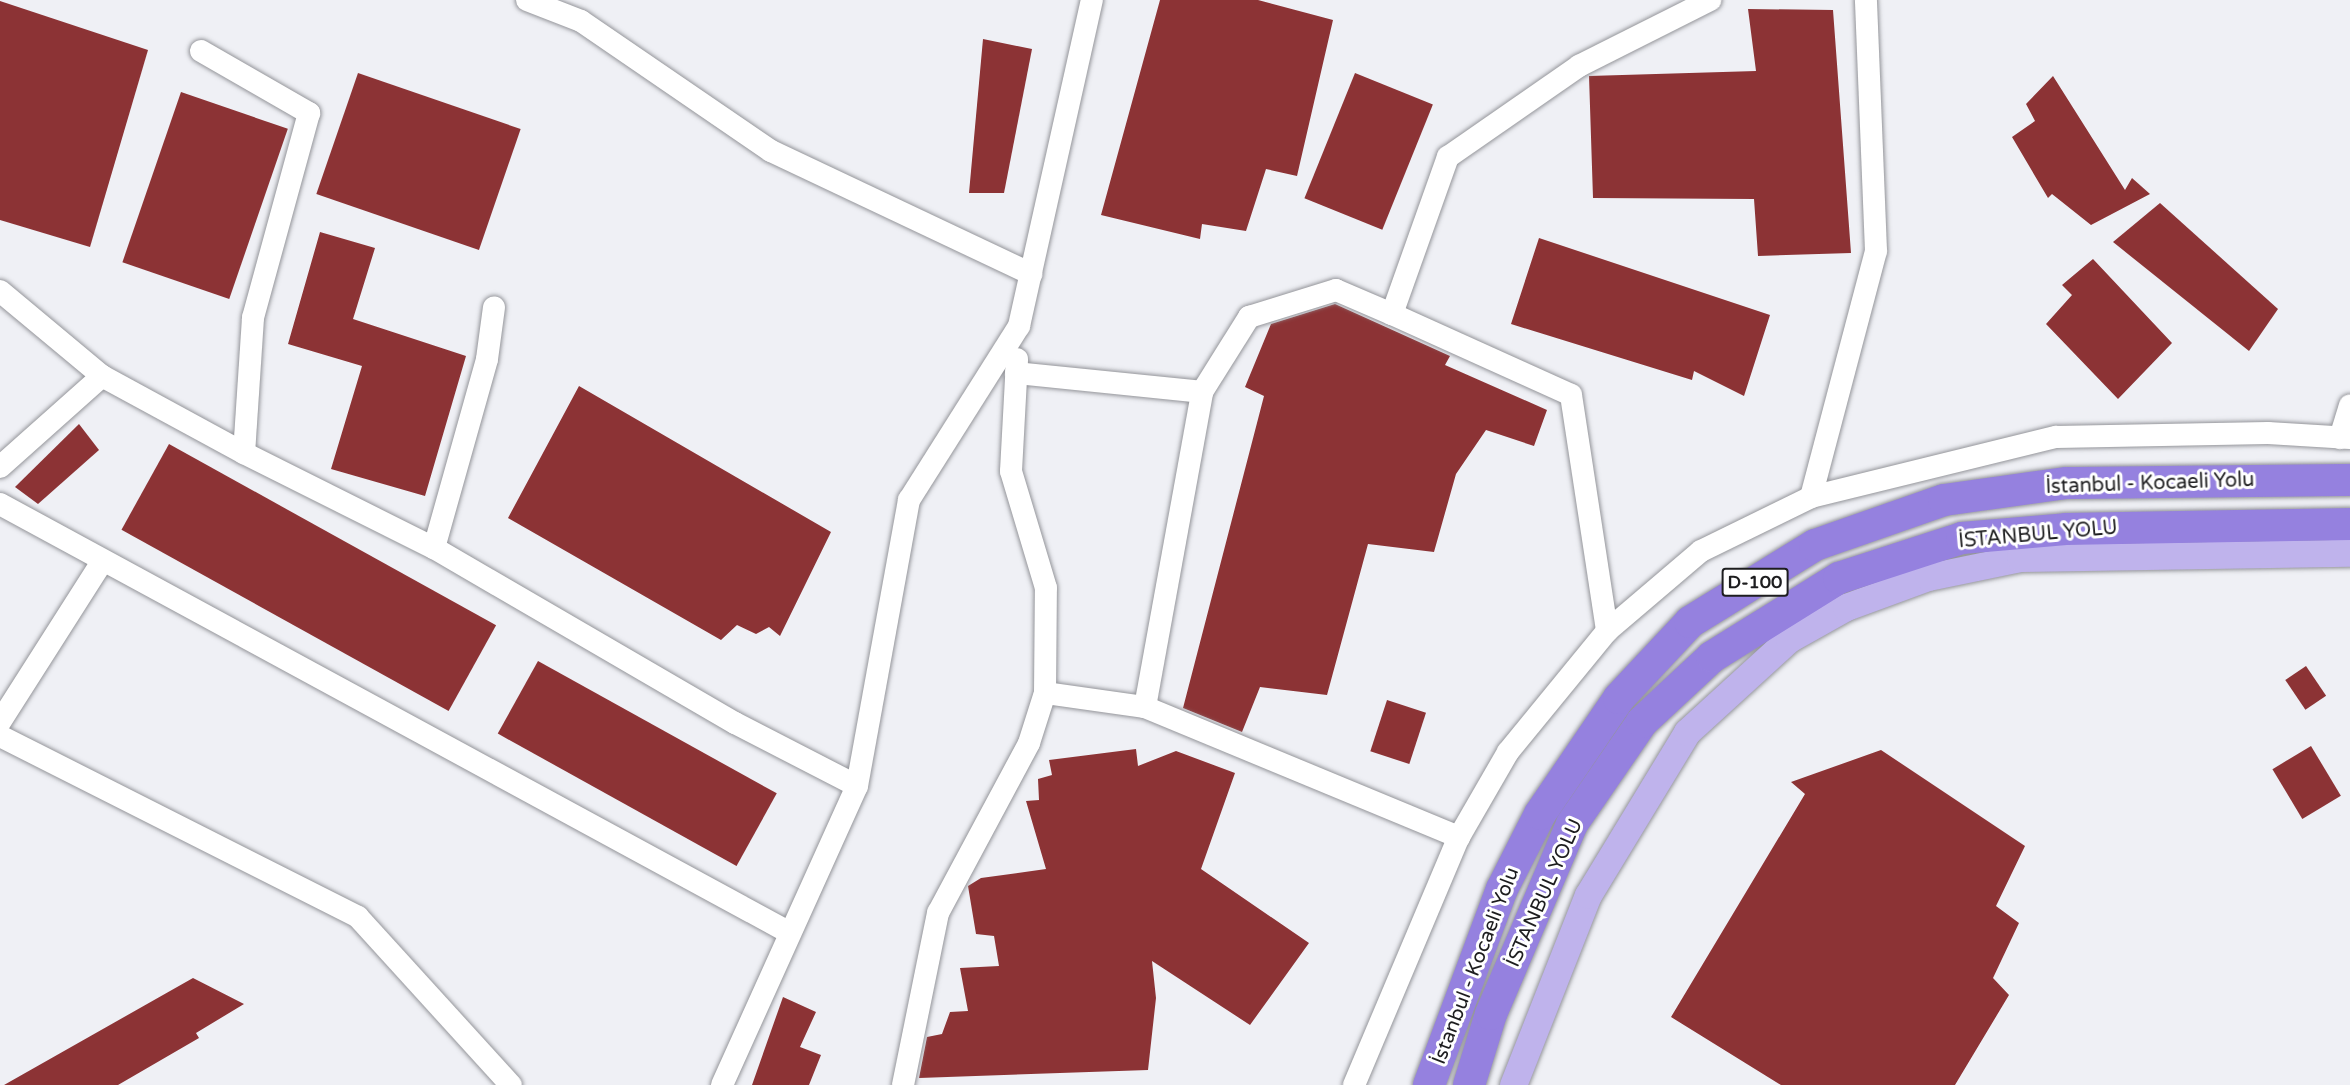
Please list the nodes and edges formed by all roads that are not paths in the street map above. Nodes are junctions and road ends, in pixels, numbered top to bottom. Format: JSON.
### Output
{"nodes":[{"id":1,"x":527,"y":0,"type":"edge"},
{"id":2,"x":1092,"y":0,"type":"edge"},
{"id":3,"x":1710,"y":0,"type":"edge"},
{"id":4,"x":1866,"y":0,"type":"edge"},
{"id":5,"x":201,"y":51,"type":"dead end"},
{"id":6,"x":1031,"y":274,"type":"junction"},
{"id":7,"x":0,"y":291,"type":"edge"},
{"id":8,"x":494,"y":307,"type":"dead end"},
{"id":9,"x":1392,"y":314,"type":"junction"},
{"id":10,"x":1019,"y":326,"type":"junction"},
{"id":11,"x":1016,"y":373,"type":"junction"},
{"id":12,"x":102,"y":376,"type":"junction"},
{"id":13,"x":1202,"y":392,"type":"junction"},
{"id":14,"x":2350,"y":405,"type":"edge"},
{"id":15,"x":2345,"y":438,"type":"edge"},
{"id":16,"x":244,"y":453,"type":"junction"},
{"id":17,"x":0,"y":467,"type":"edge"},
{"id":18,"x":2350,"y":480,"type":"edge"},
{"id":19,"x":1811,"y":497,"type":"junction"},
{"id":20,"x":0,"y":504,"type":"edge"},
{"id":21,"x":2350,"y":524,"type":"edge"},
{"id":22,"x":434,"y":548,"type":"junction"},
{"id":23,"x":2350,"y":553,"type":"edge"},
{"id":24,"x":102,"y":562,"type":"junction"},
{"id":25,"x":1607,"y":631,"type":"junction"},
{"id":26,"x":1045,"y":693,"type":"junction"},
{"id":27,"x":1145,"y":707,"type":"junction"},
{"id":28,"x":0,"y":722,"type":"edge"},
{"id":29,"x":0,"y":736,"type":"edge"},
{"id":30,"x":858,"y":786,"type":"junction"},
{"id":31,"x":1459,"y":837,"type":"junction"},
{"id":32,"x":790,"y":933,"type":"junction"},
{"id":33,"x":511,"y":1085,"type":"edge"},
{"id":34,"x":722,"y":1085,"type":"edge"},
{"id":35,"x":903,"y":1085,"type":"edge"},
{"id":36,"x":1354,"y":1085,"type":"edge"},
{"id":37,"x":1429,"y":1085,"type":"edge"},
{"id":38,"x":1469,"y":1085,"type":"edge"},
{"id":39,"x":1513,"y":1085,"type":"edge"}],
"edges":[{"from":1,"to":6,"type":"street"},
{"from":2,"to":6,"type":"street"},
{"from":3,"to":9,"type":"street"},
{"from":4,"to":19,"type":"street"},
{"from":5,"to":16,"type":"street"},
{"from":6,"to":10,"type":"street"},
{"from":7,"to":12,"type":"street"},
{"from":8,"to":22,"type":"street"},
{"from":9,"to":13,"type":"street"},
{"from":9,"to":25,"type":"street"},
{"from":10,"to":11,"type":"street"},
{"from":10,"to":30,"type":"street"},
{"from":11,"to":13,"type":"street"},
{"from":11,"to":26,"type":"street"},
{"from":12,"to":16,"type":"street"},
{"from":12,"to":17,"type":"street"},
{"from":13,"to":27,"type":"street"},
{"from":14,"to":15,"type":"street"},
{"from":15,"to":19,"type":"street"},
{"from":16,"to":22,"type":"street"},
{"from":18,"to":37,"type":"highway","name":"İstanbul - Kocaeli Yolu","number":"D-100"},
{"from":19,"to":25,"type":"street"},
{"from":20,"to":24,"type":"street"},
{"from":21,"to":38,"type":"highway","name":"İSTANBUL YOLU","number":"D-100"},
{"from":22,"to":30,"type":"street"},
{"from":23,"to":39,"type":"main road"},
{"from":24,"to":28,"type":"street"},
{"from":24,"to":32,"type":"street"},
{"from":25,"to":31,"type":"street"},
{"from":26,"to":27,"type":"street"},
{"from":26,"to":35,"type":"street"},
{"from":27,"to":31,"type":"street"},
{"from":29,"to":33,"type":"street"},
{"from":30,"to":32,"type":"street"},
{"from":31,"to":36,"type":"street"},
{"from":32,"to":34,"type":"street"}]}
